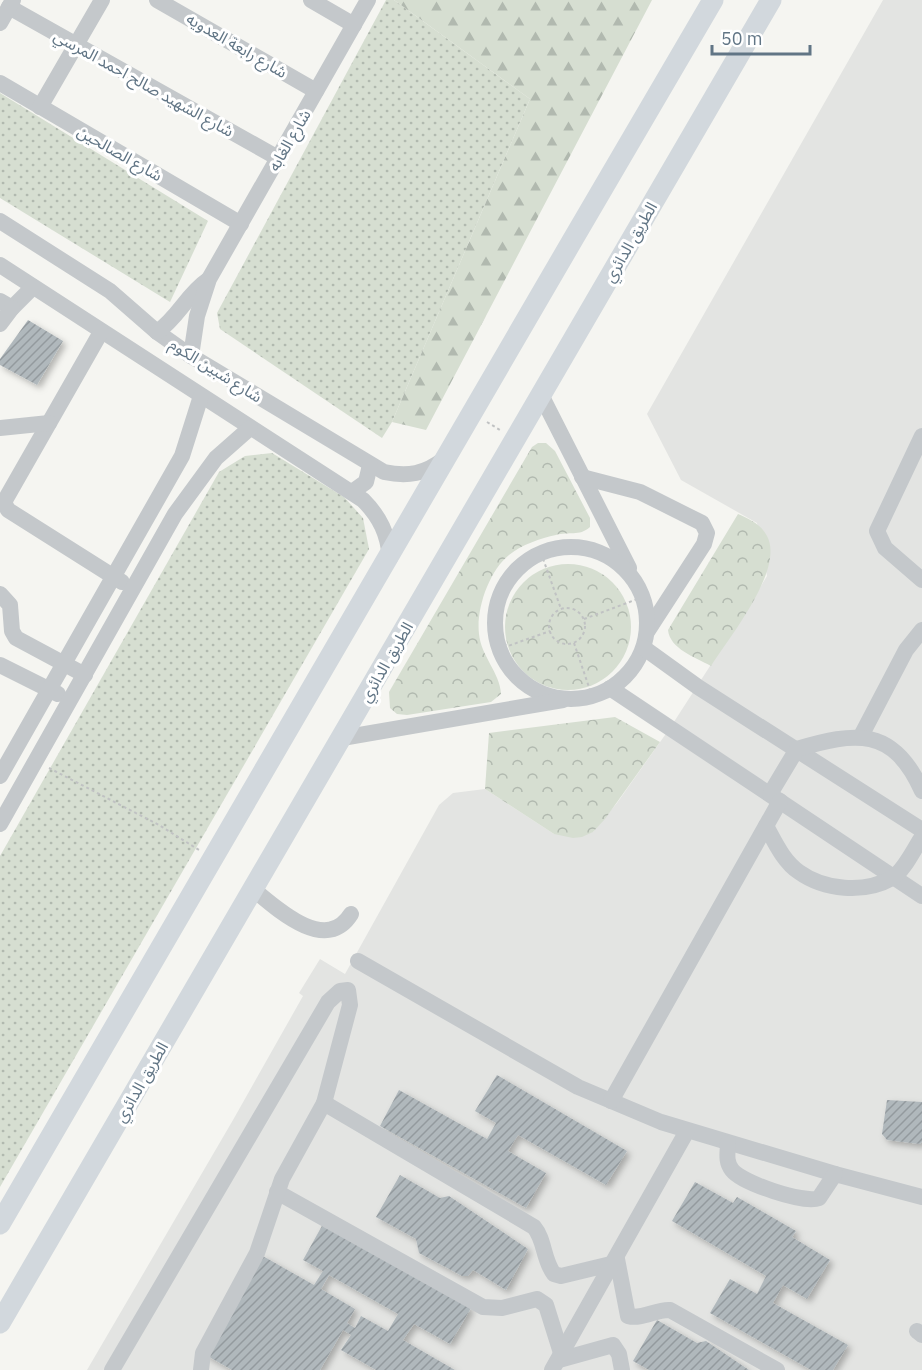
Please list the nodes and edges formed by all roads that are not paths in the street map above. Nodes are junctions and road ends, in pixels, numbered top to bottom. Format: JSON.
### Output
{"nodes":[{"id":1,"x":102,"y":0,"type":"edge"},
{"id":2,"x":157,"y":0,"type":"edge"},
{"id":3,"x":311,"y":0,"type":"edge"},
{"id":4,"x":368,"y":0,"type":"edge"},
{"id":5,"x":713,"y":0,"type":"edge"},
{"id":6,"x":771,"y":0,"type":"edge"},
{"id":7,"x":11,"y":4,"type":"edge"},
{"id":8,"x":0,"y":23,"type":"edge"},
{"id":9,"x":354,"y":25,"type":"junction"},
{"id":10,"x":76,"y":45,"type":"junction"},
{"id":11,"x":0,"y":83,"type":"edge"},
{"id":12,"x":316,"y":91,"type":"junction"},
{"id":13,"x":40,"y":106,"type":"junction"},
{"id":14,"x":278,"y":158,"type":"junction"},
{"id":15,"x":2,"y":224,"type":"edge"},
{"id":16,"x":241,"y":224,"type":"junction"},
{"id":17,"x":0,"y":264,"type":"edge"},
{"id":18,"x":209,"y":279,"type":"junction"},
{"id":19,"x":33,"y":286,"type":"junction"},
{"id":20,"x":6,"y":305,"type":"edge"},
{"id":21,"x":0,"y":324,"type":"edge"},
{"id":22,"x":101,"y":332,"type":"junction"},
{"id":23,"x":157,"y":332,"type":"junction"},
{"id":24,"x":191,"y":356,"type":"junction"},
{"id":25,"x":541,"y":395,"type":"junction"},
{"id":26,"x":201,"y":396,"type":"junction"},
{"id":27,"x":49,"y":423,"type":"junction"},
{"id":28,"x":0,"y":428,"type":"edge"},
{"id":29,"x":250,"y":428,"type":"junction"},
{"id":30,"x":922,"y":436,"type":"edge"},
{"id":31,"x":445,"y":458,"type":"junction"},
{"id":32,"x":370,"y":465,"type":"junction"},
{"id":33,"x":582,"y":477,"type":"junction"},
{"id":34,"x":352,"y":492,"type":"junction"},
{"id":35,"x":390,"y":558,"type":"junction"},
{"id":36,"x":113,"y":577,"type":"junction"},
{"id":37,"x":922,"y":580,"type":"edge"},
{"id":38,"x":133,"y":589,"type":"junction"},
{"id":39,"x":640,"y":591,"type":"junction"},
{"id":40,"x":0,"y":594,"type":"edge"},
{"id":41,"x":922,"y":630,"type":"edge"},
{"id":42,"x":645,"y":640,"type":"junction"},
{"id":43,"x":64,"y":664,"type":"junction"},
{"id":44,"x":0,"y":665,"type":"edge"},
{"id":45,"x":85,"y":675,"type":"junction"},
{"id":46,"x":610,"y":688,"type":"junction"},
{"id":47,"x":49,"y":689,"type":"junction"},
{"id":48,"x":572,"y":699,"type":"junction"},
{"id":49,"x":70,"y":700,"type":"junction"},
{"id":50,"x":861,"y":736,"type":"junction"},
{"id":51,"x":342,"y":738,"type":"junction"},
{"id":52,"x":797,"y":749,"type":"junction"},
{"id":53,"x":0,"y":775,"type":"edge"},
{"id":54,"x":22,"y":786,"type":"junction"},
{"id":55,"x":922,"y":790,"type":"edge"},
{"id":56,"x":775,"y":798,"type":"junction"},
{"id":57,"x":0,"y":824,"type":"edge"},
{"id":58,"x":766,"y":826,"type":"junction"},
{"id":59,"x":922,"y":830,"type":"edge"},
{"id":60,"x":922,"y":837,"type":"edge"},
{"id":61,"x":894,"y":878,"type":"junction"},
{"id":62,"x":253,"y":889,"type":"junction"},
{"id":63,"x":922,"y":896,"type":"edge"},
{"id":64,"x":351,"y":914,"type":"dead end"},
{"id":65,"x":358,"y":961,"type":"dead end"},
{"id":66,"x":611,"y":1101,"type":"junction"},
{"id":67,"x":324,"y":1103,"type":"junction"},
{"id":68,"x":687,"y":1131,"type":"junction"},
{"id":69,"x":728,"y":1143,"type":"junction"},
{"id":70,"x":835,"y":1174,"type":"junction"},
{"id":71,"x":277,"y":1192,"type":"junction"},
{"id":72,"x":922,"y":1197,"type":"edge"},
{"id":73,"x":0,"y":1224,"type":"edge"},
{"id":74,"x":616,"y":1261,"type":"junction"},
{"id":75,"x":0,"y":1323,"type":"edge"},
{"id":76,"x":558,"y":1362,"type":"edge"},
{"id":77,"x":112,"y":1370,"type":"edge"},
{"id":78,"x":201,"y":1370,"type":"edge"},
{"id":79,"x":622,"y":1370,"type":"edge"},
{"id":80,"x":777,"y":1370,"type":"edge"}],
"edges":[{"from":1,"to":10,"type":"street"},
{"from":2,"to":12,"type":"street","name":"شارع رابعة العدويه"},
{"from":3,"to":9,"type":"street"},
{"from":4,"to":9,"type":"street","name":"شارع الغابه"},
{"from":5,"to":31,"type":"main road"},
{"from":6,"to":25,"type":"main road","name":"الطريق الدائري"},
{"from":7,"to":8,"type":"street"},
{"from":7,"to":10,"type":"street","name":"شارع الشهيد صالح احمد المرسي"},
{"from":9,"to":12,"type":"street","name":"شارع الغابه"},
{"from":10,"to":13,"type":"street"},
{"from":10,"to":14,"type":"street","name":"شارع الشهيد صالح احمد المرسي"},
{"from":11,"to":13,"type":"street","name":"شارع الصالحين"},
{"from":12,"to":14,"type":"street","name":"شارع الغابه"},
{"from":13,"to":16,"type":"street","name":"شارع الصالحين"},
{"from":14,"to":16,"type":"street","name":"شارع الغابه"},
{"from":15,"to":23,"type":"street","name":"شارع شبين الكوم"},
{"from":16,"to":18,"type":"street","name":"شارع الغابه"},
{"from":17,"to":19,"type":"street","name":"شارع شبين الكوم"},
{"from":18,"to":23,"type":"street","name":"شارع الغابه"},
{"from":18,"to":24,"type":"street","name":"شارع الغابه"},
{"from":19,"to":20,"type":"street"},
{"from":19,"to":22,"type":"street","name":"شارع شبين الكوم"},
{"from":20,"to":21,"type":"street"},
{"from":22,"to":26,"type":"street","name":"شارع شبين الكوم"},
{"from":22,"to":27,"type":"street"},
{"from":23,"to":24,"type":"street","name":"شارع شبين الكوم"},
{"from":24,"to":32,"type":"street","name":"شارع شبين الكوم"},
{"from":25,"to":33,"type":"street"},
{"from":25,"to":51,"type":"main road","name":"الطريق الدائري"},
{"from":26,"to":29,"type":"street","name":"شارع شبين الكوم"},
{"from":26,"to":36,"type":"street"},
{"from":27,"to":28,"type":"street"},
{"from":27,"to":36,"type":"street"},
{"from":29,"to":34,"type":"street","name":"شارع شبين الكوم"},
{"from":29,"to":38,"type":"street"},
{"from":30,"to":37,"type":"street"},
{"from":31,"to":32,"type":"street","name":"شارع شبين الكوم"},
{"from":31,"to":35,"type":"main road"},
{"from":32,"to":34,"type":"street"},
{"from":33,"to":39,"type":"street"},
{"from":33,"to":42,"type":"street"},
{"from":34,"to":35,"type":"street","name":"شارع شبين الكوم"},
{"from":35,"to":73,"type":"main road"},
{"from":36,"to":38,"type":"street"},
{"from":36,"to":43,"type":"street"},
{"from":38,"to":45,"type":"street"},
{"from":39,"to":42,"type":"street"},
{"from":39,"to":48,"type":"street"},
{"from":40,"to":43,"type":"street"},
{"from":41,"to":50,"type":"street"},
{"from":42,"to":46,"type":"street"},
{"from":42,"to":52,"type":"street"},
{"from":43,"to":45,"type":"street"},
{"from":43,"to":47,"type":"street"},
{"from":44,"to":47,"type":"street"},
{"from":45,"to":49,"type":"street"},
{"from":46,"to":48,"type":"street"},
{"from":46,"to":56,"type":"street"},
{"from":47,"to":49,"type":"street"},
{"from":47,"to":53,"type":"street"},
{"from":48,"to":51,"type":"street"},
{"from":49,"to":54,"type":"street"},
{"from":50,"to":52,"type":"street"},
{"from":50,"to":55,"type":"street"},
{"from":51,"to":62,"type":"main road","name":"الطريق الدائري"},
{"from":52,"to":56,"type":"street"},
{"from":52,"to":59,"type":"street"},
{"from":53,"to":54,"type":"street"},
{"from":54,"to":57,"type":"street"},
{"from":56,"to":58,"type":"street"},
{"from":56,"to":61,"type":"street"},
{"from":58,"to":61,"type":"street"},
{"from":58,"to":66,"type":"street"},
{"from":60,"to":61,"type":"street"},
{"from":61,"to":63,"type":"street"},
{"from":62,"to":64,"type":"street"},
{"from":62,"to":75,"type":"main road","name":"الطريق الدائري"},
{"from":65,"to":66,"type":"street"},
{"from":66,"to":68,"type":"street"},
{"from":67,"to":71,"type":"street"},
{"from":67,"to":74,"type":"street"},
{"from":67,"to":77,"type":"street"},
{"from":68,"to":69,"type":"street"},
{"from":68,"to":74,"type":"street"},
{"from":69,"to":70,"type":"street"},
{"from":69,"to":70,"type":"street"},
{"from":70,"to":72,"type":"street"},
{"from":71,"to":76,"type":"street"},
{"from":71,"to":78,"type":"street"},
{"from":74,"to":76,"type":"street"},
{"from":74,"to":80,"type":"street"},
{"from":76,"to":79,"type":"street"}]}
